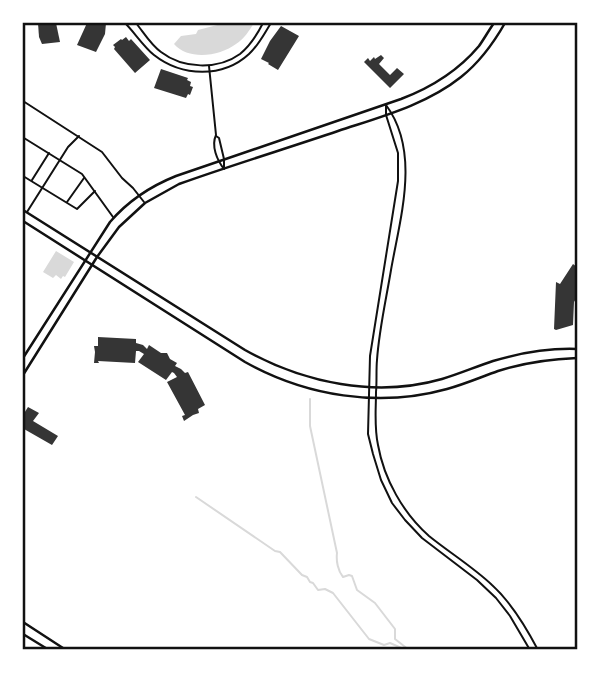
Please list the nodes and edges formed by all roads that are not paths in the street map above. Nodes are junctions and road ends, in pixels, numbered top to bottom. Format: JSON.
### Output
{"nodes":[{"id":1,"x":125,"y":23,"type":"edge"},
{"id":2,"x":136,"y":23,"type":"edge"},
{"id":3,"x":263,"y":23,"type":"edge"},
{"id":4,"x":271,"y":23,"type":"edge"},
{"id":5,"x":494,"y":23,"type":"edge"},
{"id":6,"x":504,"y":23,"type":"edge"},
{"id":7,"x":160,"y":52,"type":"junction"},
{"id":8,"x":156,"y":57,"type":"junction"},
{"id":9,"x":463,"y":62,"type":"junction"},
{"id":10,"x":209,"y":65,"type":"junction"},
{"id":11,"x":469,"y":69,"type":"junction"},
{"id":12,"x":209,"y":72,"type":"junction"},
{"id":13,"x":23,"y":101,"type":"edge"},
{"id":14,"x":386,"y":104,"type":"junction"},
{"id":15,"x":393,"y":113,"type":"junction"},
{"id":16,"x":386,"y":115,"type":"junction"},
{"id":17,"x":299,"y":132,"type":"junction"},
{"id":18,"x":216,"y":135,"type":"junction"},
{"id":19,"x":79,"y":136,"type":"junction"},
{"id":20,"x":24,"y":139,"type":"edge"},
{"id":21,"x":302,"y":143,"type":"junction"},
{"id":22,"x":49,"y":153,"type":"junction"},
{"id":23,"x":224,"y":159,"type":"junction"},
{"id":24,"x":60,"y":160,"type":"junction"},
{"id":25,"x":218,"y":161,"type":"junction"},
{"id":26,"x":398,"y":167,"type":"junction"},
{"id":27,"x":405,"y":167,"type":"junction"},
{"id":28,"x":224,"y":169,"type":"junction"},
{"id":29,"x":23,"y":176,"type":"edge"},
{"id":30,"x":84,"y":177,"type":"junction"},
{"id":31,"x":31,"y":181,"type":"junction"},
{"id":32,"x":42,"y":188,"type":"junction"},
{"id":33,"x":95,"y":191,"type":"junction"},
{"id":34,"x":139,"y":196,"type":"junction"},
{"id":35,"x":66,"y":203,"type":"junction"},
{"id":36,"x":145,"y":203,"type":"junction"},
{"id":37,"x":25,"y":211,"type":"edge"},
{"id":38,"x":114,"y":217,"type":"junction"},
{"id":39,"x":23,"y":220,"type":"edge"},
{"id":40,"x":90,"y":253,"type":"junction"},
{"id":41,"x":97,"y":257,"type":"junction"},
{"id":42,"x":85,"y":260,"type":"junction"},
{"id":43,"x":93,"y":265,"type":"junction"},
{"id":44,"x":377,"y":310,"type":"junction"},
{"id":45,"x":384,"y":311,"type":"junction"},
{"id":46,"x":47,"y":320,"type":"junction"},
{"id":47,"x":55,"y":325,"type":"junction"},
{"id":48,"x":577,"y":349,"type":"edge"},
{"id":49,"x":23,"y":358,"type":"edge"},
{"id":50,"x":577,"y":358,"type":"edge"},
{"id":51,"x":24,"y":372,"type":"edge"},
{"id":52,"x":369,"y":386,"type":"junction"},
{"id":53,"x":377,"y":387,"type":"junction"},
{"id":54,"x":369,"y":397,"type":"junction"},
{"id":55,"x":376,"y":398,"type":"junction"},
{"id":56,"x":445,"y":548,"type":"junction"},
{"id":57,"x":441,"y":553,"type":"junction"},
{"id":58,"x":501,"y":594,"type":"junction"},
{"id":59,"x":496,"y":598,"type":"junction"},
{"id":60,"x":23,"y":622,"type":"edge"},
{"id":61,"x":24,"y":635,"type":"edge"},
{"id":62,"x":49,"y":650,"type":"edge"},
{"id":63,"x":66,"y":650,"type":"edge"},
{"id":64,"x":530,"y":650,"type":"edge"},
{"id":65,"x":538,"y":650,"type":"edge"}],
"edges":[{"from":1,"to":8,"type":"street"},
{"from":2,"to":7,"type":"street"},
{"from":3,"to":10,"type":"street"},
{"from":4,"to":12,"type":"street"},
{"from":5,"to":9,"type":"main road"},
{"from":6,"to":11,"type":"main road"},
{"from":7,"to":8,"type":"street"},
{"from":7,"to":10,"type":"street"},
{"from":8,"to":12,"type":"street"},
{"from":9,"to":11,"type":"main road"},
{"from":9,"to":14,"type":"main road"},
{"from":10,"to":12,"type":"street"},
{"from":11,"to":15,"type":"main road"},
{"from":12,"to":18,"type":"street"},
{"from":13,"to":19,"type":"street"},
{"from":14,"to":15,"type":"street"},
{"from":14,"to":16,"type":"street"},
{"from":14,"to":17,"type":"main road"},
{"from":15,"to":16,"type":"main road"},
{"from":15,"to":27,"type":"street"},
{"from":16,"to":21,"type":"main road"},
{"from":16,"to":26,"type":"street"},
{"from":17,"to":21,"type":"main road"},
{"from":17,"to":23,"type":"main road"},
{"from":18,"to":23,"type":"street"},
{"from":18,"to":25,"type":"street"},
{"from":19,"to":24,"type":"street"},
{"from":19,"to":34,"type":"street"},
{"from":20,"to":22,"type":"street"},
{"from":21,"to":28,"type":"main road"},
{"from":22,"to":24,"type":"street"},
{"from":22,"to":31,"type":"street"},
{"from":23,"to":25,"type":"main road"},
{"from":23,"to":28,"type":"street"},
{"from":24,"to":30,"type":"street"},
{"from":24,"to":32,"type":"street"},
{"from":25,"to":28,"type":"street"},
{"from":25,"to":34,"type":"main road"},
{"from":26,"to":27,"type":"street"},
{"from":26,"to":44,"type":"street"},
{"from":27,"to":45,"type":"street"},
{"from":28,"to":36,"type":"main road"},
{"from":29,"to":31,"type":"street"},
{"from":30,"to":33,"type":"street"},
{"from":30,"to":35,"type":"street"},
{"from":31,"to":32,"type":"street"},
{"from":32,"to":35,"type":"street"},
{"from":32,"to":37,"type":"street"},
{"from":33,"to":35,"type":"street"},
{"from":33,"to":38,"type":"street"},
{"from":34,"to":36,"type":"street"},
{"from":34,"to":38,"type":"main road"},
{"from":36,"to":41,"type":"main road"},
{"from":37,"to":39,"type":"main road"},
{"from":37,"to":40,"type":"main road"},
{"from":38,"to":40,"type":"main road"},
{"from":39,"to":42,"type":"main road"},
{"from":40,"to":41,"type":"main road"},
{"from":40,"to":42,"type":"main road"},
{"from":41,"to":43,"type":"main road"},
{"from":41,"to":52,"type":"main road"},
{"from":42,"to":43,"type":"main road"},
{"from":42,"to":46,"type":"main road"},
{"from":43,"to":47,"type":"main road"},
{"from":43,"to":54,"type":"main road"},
{"from":44,"to":45,"type":"street"},
{"from":44,"to":52,"type":"street"},
{"from":45,"to":53,"type":"street"},
{"from":46,"to":47,"type":"main road"},
{"from":46,"to":49,"type":"main road"},
{"from":47,"to":51,"type":"main road"},
{"from":48,"to":53,"type":"main road"},
{"from":50,"to":55,"type":"main road"},
{"from":52,"to":53,"type":"main road"},
{"from":52,"to":54,"type":"street"},
{"from":53,"to":55,"type":"street"},
{"from":54,"to":55,"type":"main road"},
{"from":54,"to":57,"type":"street"},
{"from":55,"to":56,"type":"street"},
{"from":56,"to":57,"type":"street"},
{"from":56,"to":58,"type":"street"},
{"from":57,"to":59,"type":"street"},
{"from":58,"to":59,"type":"street"},
{"from":58,"to":65,"type":"street"},
{"from":59,"to":64,"type":"street"},
{"from":60,"to":63,"type":"main road"},
{"from":61,"to":62,"type":"main road"}]}
